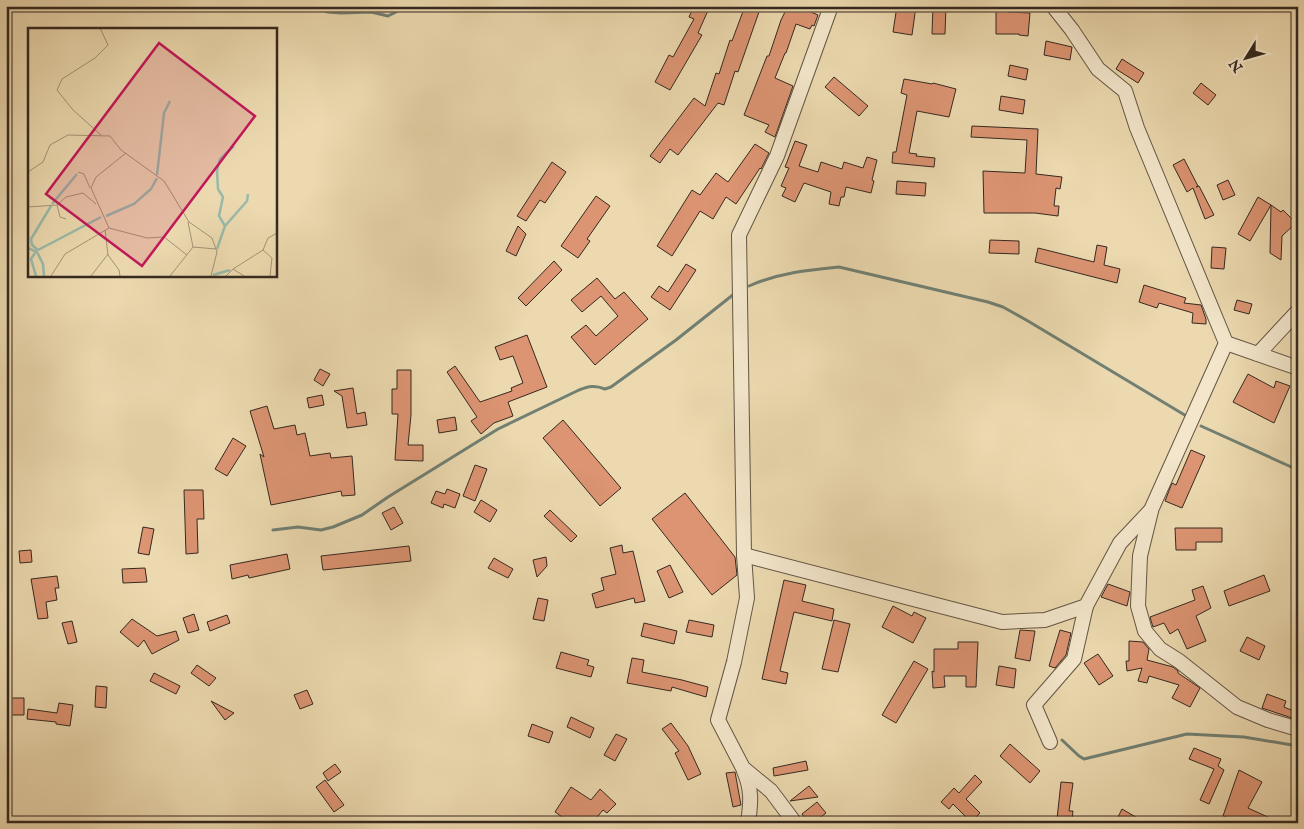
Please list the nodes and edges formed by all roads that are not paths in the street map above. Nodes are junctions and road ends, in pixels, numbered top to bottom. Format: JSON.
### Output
{"nodes":[{"id":1,"x":831,"y":6,"type":"edge"},
{"id":2,"x":1053,"y":6,"type":"edge"},
{"id":3,"x":1298,"y":311,"type":"edge"},
{"id":4,"x":1226,"y":343,"type":"junction"},
{"id":5,"x":1258,"y":354,"type":"junction"},
{"id":6,"x":1298,"y":368,"type":"edge"},
{"id":7,"x":1151,"y":510,"type":"junction"},
{"id":8,"x":744,"y":555,"type":"junction"},
{"id":9,"x":1086,"y":606,"type":"junction"},
{"id":10,"x":1298,"y":729,"type":"edge"},
{"id":11,"x":1050,"y":742,"type":"dead end"},
{"id":12,"x":743,"y":768,"type":"junction"},
{"id":13,"x":748,"y":823,"type":"edge"},
{"id":14,"x":795,"y":823,"type":"edge"}],
"edges":[{"from":1,"to":8,"type":"street"},
{"from":2,"to":4,"type":"street"},
{"from":3,"to":5,"type":"street"},
{"from":4,"to":5,"type":"street"},
{"from":4,"to":7,"type":"street"},
{"from":5,"to":6,"type":"street"},
{"from":7,"to":9,"type":"street"},
{"from":7,"to":10,"type":"street"},
{"from":8,"to":9,"type":"street"},
{"from":8,"to":12,"type":"street"},
{"from":9,"to":11,"type":"street"},
{"from":12,"to":13,"type":"street"},
{"from":12,"to":14,"type":"street"}]}
